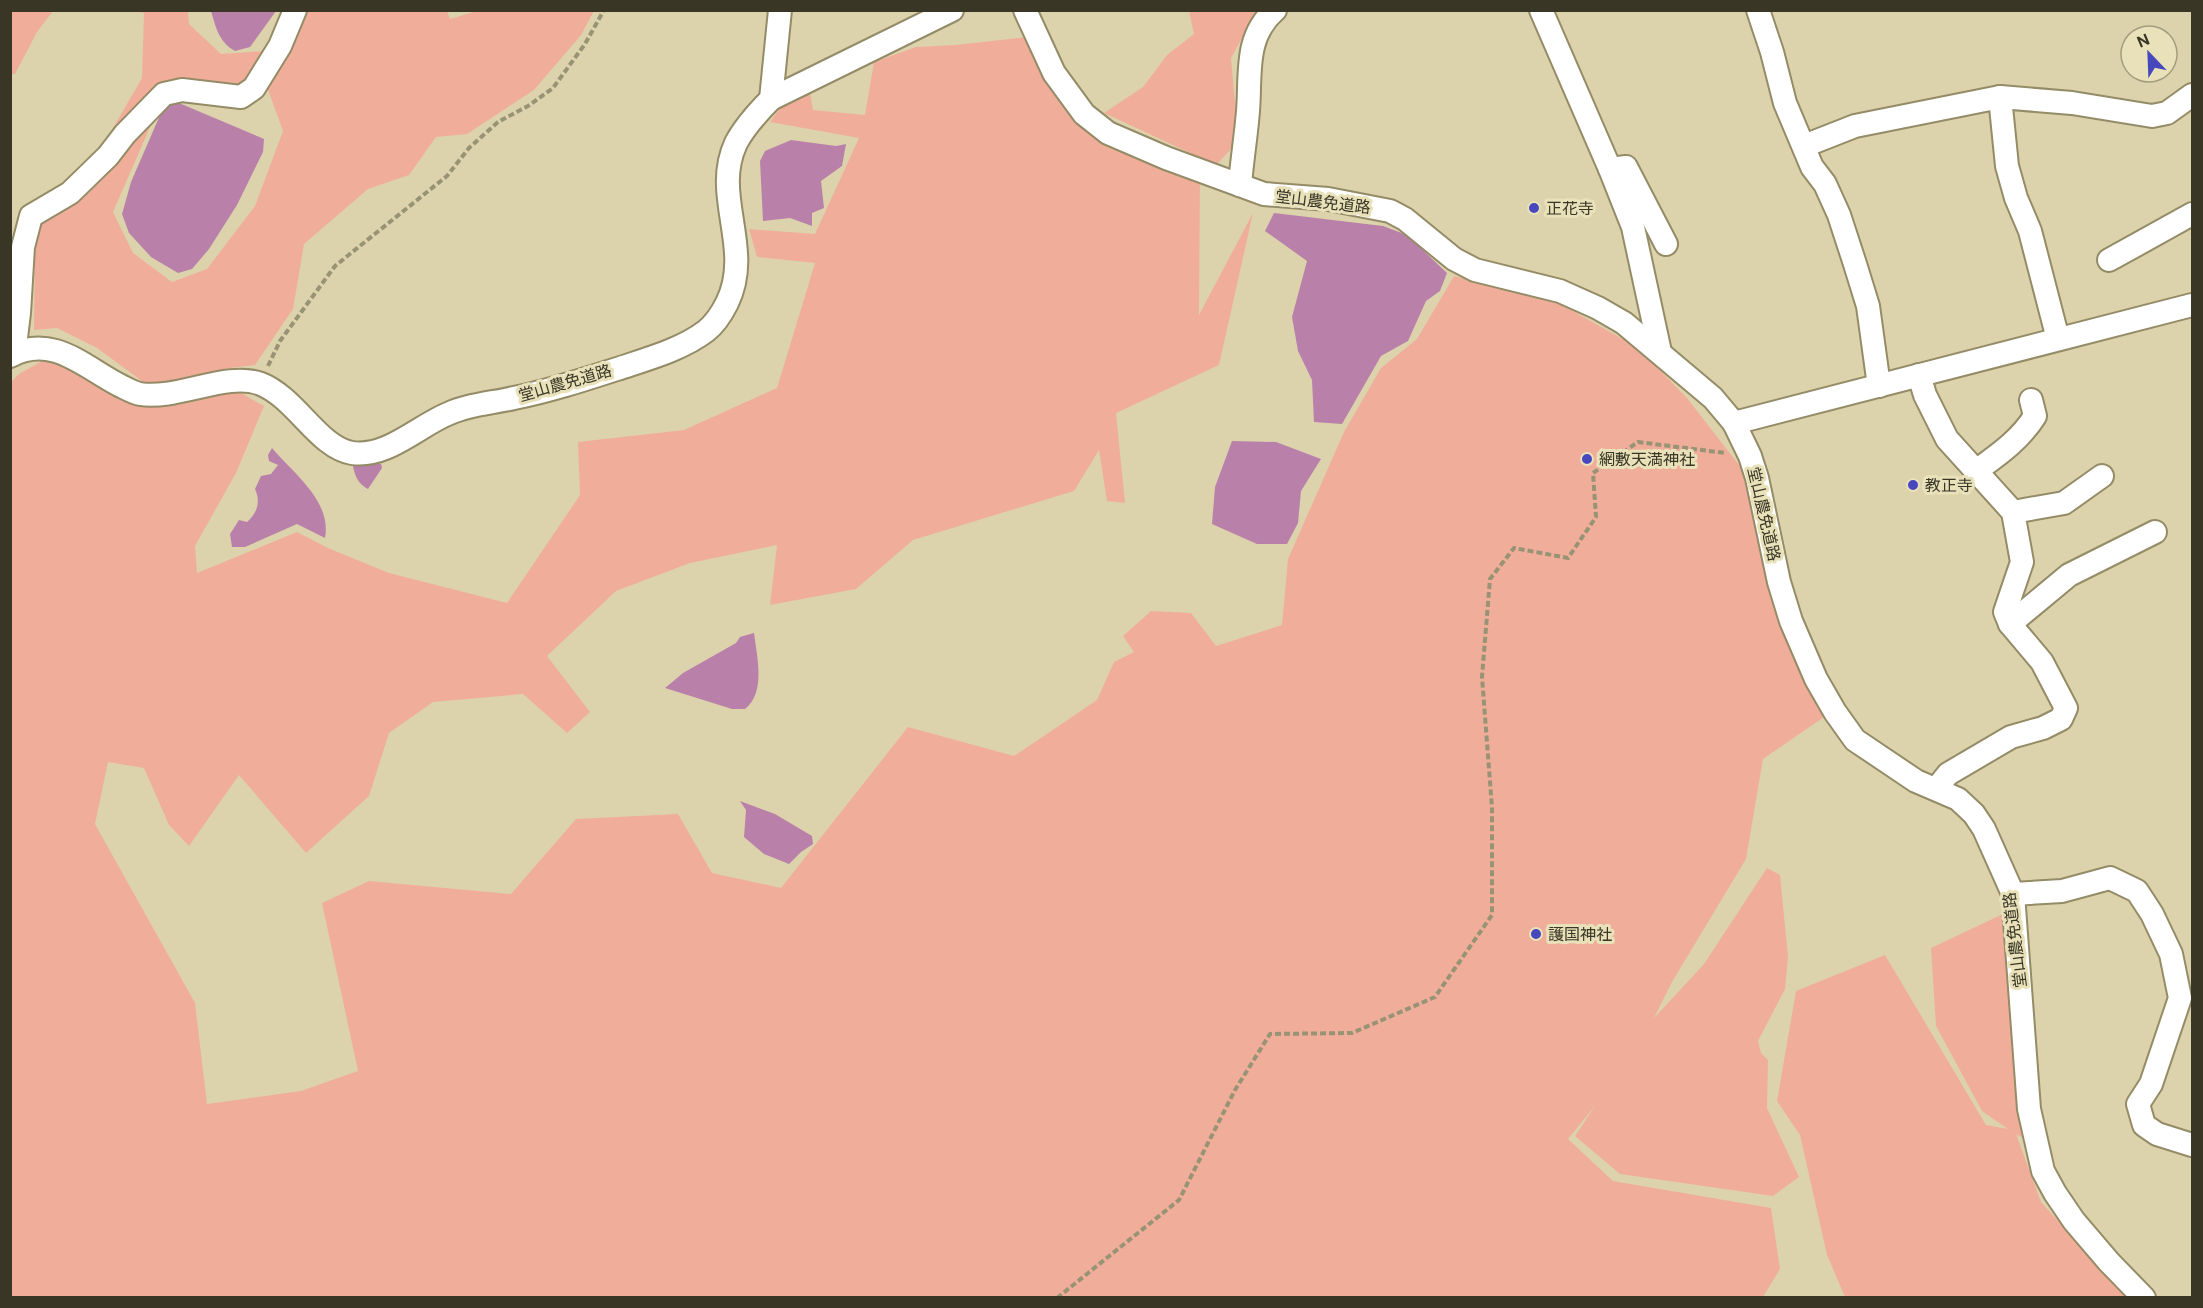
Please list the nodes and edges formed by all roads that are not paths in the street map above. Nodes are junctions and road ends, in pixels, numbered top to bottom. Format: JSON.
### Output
{"nodes":[{"id":1,"x":296,"y":10,"type":"edge"},
{"id":2,"x":780,"y":10,"type":"edge"},
{"id":3,"x":952,"y":10,"type":"edge"},
{"id":4,"x":1025,"y":10,"type":"edge"},
{"id":5,"x":1275,"y":10,"type":"edge"},
{"id":6,"x":1541,"y":10,"type":"edge"},
{"id":7,"x":1758,"y":10,"type":"edge"},
{"id":8,"x":2193,"y":95,"type":"edge"},
{"id":9,"x":2000,"y":97,"type":"junction"},
{"id":10,"x":771,"y":99,"type":"junction"},
{"id":11,"x":1804,"y":146,"type":"junction"},
{"id":12,"x":1610,"y":169,"type":"junction"},
{"id":13,"x":1240,"y":185,"type":"junction"},
{"id":14,"x":2193,"y":214,"type":"edge"},
{"id":15,"x":1666,"y":244,"type":"dead end"},
{"id":16,"x":2109,"y":260,"type":"dead end"},
{"id":17,"x":2193,"y":305,"type":"edge"},
{"id":18,"x":2058,"y":339,"type":"junction"},
{"id":19,"x":1660,"y":352,"type":"junction"},
{"id":20,"x":12,"y":355,"type":"edge"},
{"id":21,"x":1919,"y":375,"type":"junction"},
{"id":22,"x":1879,"y":386,"type":"junction"},
{"id":23,"x":2031,"y":400,"type":"dead end"},
{"id":24,"x":1734,"y":423,"type":"junction"},
{"id":25,"x":1976,"y":471,"type":"junction"},
{"id":26,"x":2102,"y":476,"type":"dead end"},
{"id":27,"x":2013,"y":512,"type":"junction"},
{"id":28,"x":2155,"y":532,"type":"dead end"},
{"id":29,"x":2010,"y":624,"type":"junction"},
{"id":30,"x":1936,"y":789,"type":"junction"},
{"id":31,"x":2013,"y":894,"type":"junction"},
{"id":32,"x":2193,"y":1145,"type":"edge"},
{"id":33,"x":2144,"y":1298,"type":"edge"}],
"edges":[{"from":1,"to":20,"type":"street"},
{"from":2,"to":10,"type":"street"},
{"from":3,"to":10,"type":"street","name":"堂山農免道路"},
{"from":4,"to":13,"type":"street","name":"堂山農免道路"},
{"from":5,"to":13,"type":"street"},
{"from":6,"to":12,"type":"street"},
{"from":7,"to":11,"type":"street"},
{"from":8,"to":9,"type":"street"},
{"from":9,"to":11,"type":"street"},
{"from":9,"to":18,"type":"street"},
{"from":10,"to":20,"type":"street","name":"堂山農免道路"},
{"from":11,"to":22,"type":"street"},
{"from":12,"to":15,"type":"street"},
{"from":12,"to":19,"type":"street"},
{"from":13,"to":19,"type":"street","name":"堂山農免道路"},
{"from":14,"to":16,"type":"street"},
{"from":17,"to":18,"type":"street"},
{"from":18,"to":21,"type":"street"},
{"from":19,"to":24,"type":"street","name":"堂山農免道路"},
{"from":21,"to":22,"type":"street"},
{"from":21,"to":25,"type":"street"},
{"from":22,"to":24,"type":"street"},
{"from":23,"to":25,"type":"street"},
{"from":24,"to":30,"type":"street","name":"堂山農免道路"},
{"from":25,"to":27,"type":"street"},
{"from":26,"to":27,"type":"street"},
{"from":27,"to":29,"type":"street"},
{"from":28,"to":29,"type":"street"},
{"from":29,"to":30,"type":"street"},
{"from":30,"to":31,"type":"street","name":"堂山農免道路"},
{"from":31,"to":32,"type":"street"},
{"from":31,"to":33,"type":"street","name":"堂山農免道路"}]}
